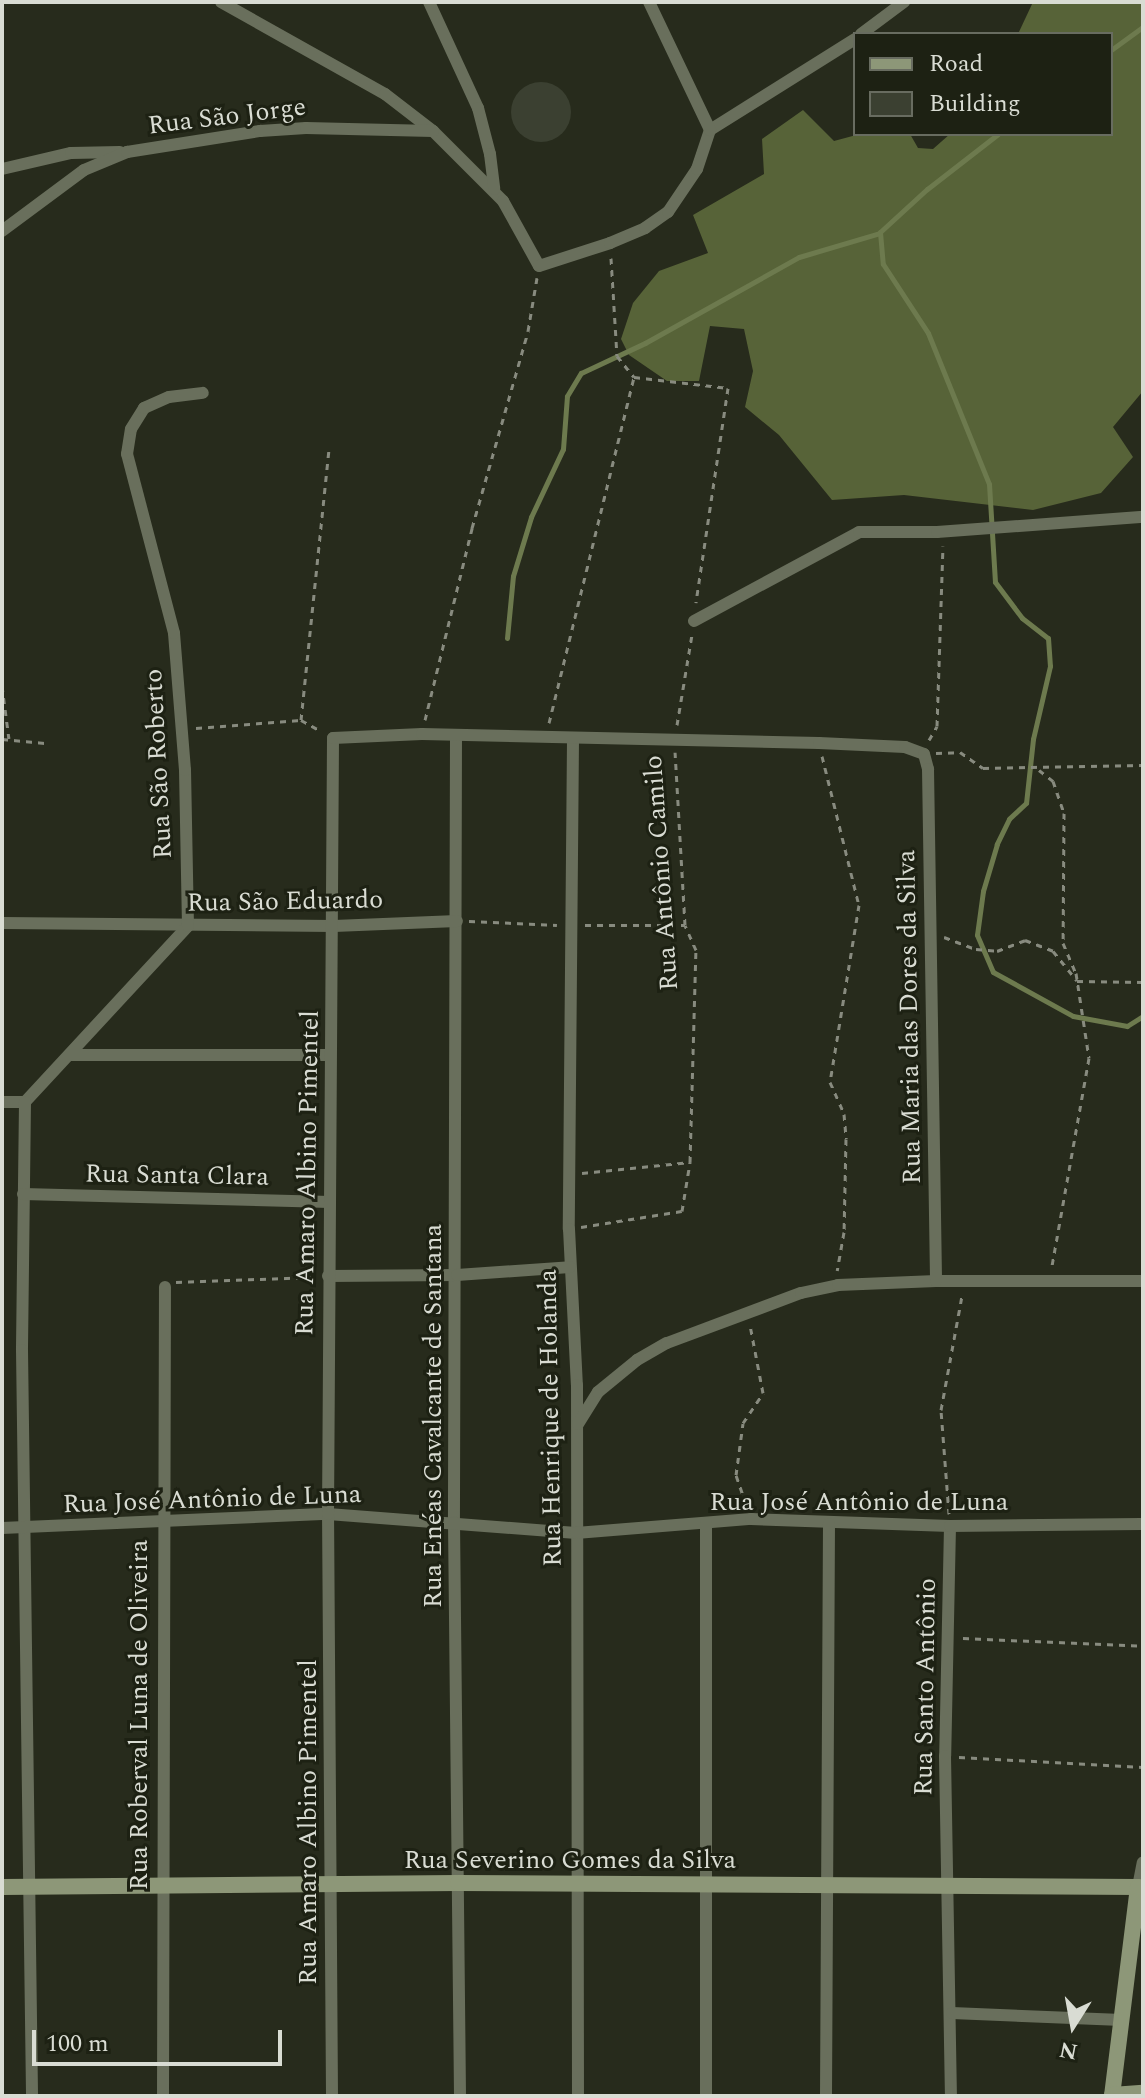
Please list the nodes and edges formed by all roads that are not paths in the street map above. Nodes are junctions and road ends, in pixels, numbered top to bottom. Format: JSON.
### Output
{"nodes":[{"id":1,"x":221,"y":2,"type":"edge"},
{"id":2,"x":429,"y":2,"type":"edge"},
{"id":3,"x":649,"y":2,"type":"edge"},
{"id":4,"x":904,"y":2,"type":"edge"},
{"id":5,"x":864,"y":32,"type":"edge"},
{"id":6,"x":853,"y":40,"type":"edge"},
{"id":7,"x":710,"y":130,"type":"junction"},
{"id":8,"x":433,"y":131,"type":"junction"},
{"id":9,"x":127,"y":152,"type":"junction"},
{"id":10,"x":2,"y":169,"type":"edge"},
{"id":11,"x":494,"y":189,"type":"junction"},
{"id":12,"x":2,"y":231,"type":"edge"},
{"id":13,"x":203,"y":393,"type":"dead end"},
{"id":14,"x":1143,"y":517,"type":"edge"},
{"id":15,"x":694,"y":621,"type":"road end"},
{"id":16,"x":456,"y":736,"type":"junction"},
{"id":17,"x":573,"y":740,"type":"junction"},
{"id":18,"x":457,"y":921,"type":"junction"},
{"id":19,"x":2,"y":923,"type":"edge"},
{"id":20,"x":188,"y":926,"type":"junction"},
{"id":21,"x":334,"y":926,"type":"junction"},
{"id":22,"x":71,"y":1055,"type":"junction"},
{"id":23,"x":330,"y":1055,"type":"junction"},
{"id":24,"x":2,"y":1102,"type":"edge"},
{"id":25,"x":25,"y":1102,"type":"junction"},
{"id":26,"x":23,"y":1194,"type":"junction"},
{"id":27,"x":330,"y":1202,"type":"junction"},
{"id":28,"x":570,"y":1267,"type":"junction"},
{"id":29,"x":457,"y":1275,"type":"junction"},
{"id":30,"x":328,"y":1276,"type":"junction"},
{"id":31,"x":936,"y":1281,"type":"junction"},
{"id":32,"x":1143,"y":1281,"type":"edge"},
{"id":33,"x":165,"y":1287,"type":"road end"},
{"id":34,"x":577,"y":1427,"type":"junction"},
{"id":35,"x":328,"y":1514,"type":"junction"},
{"id":36,"x":163,"y":1520,"type":"junction"},
{"id":37,"x":454,"y":1522,"type":"junction"},
{"id":38,"x":706,"y":1523,"type":"junction"},
{"id":39,"x":829,"y":1524,"type":"junction"},
{"id":40,"x":1141,"y":1524,"type":"dead end"},
{"id":41,"x":950,"y":1526,"type":"junction"},
{"id":42,"x":2,"y":1528,"type":"edge"},
{"id":43,"x":26,"y":1528,"type":"junction"},
{"id":44,"x":576,"y":1533,"type":"junction"},
{"id":45,"x":1143,"y":1862,"type":"edge"},
{"id":46,"x":458,"y":1883,"type":"junction"},
{"id":47,"x":162,"y":1885,"type":"junction"},
{"id":48,"x":580,"y":1885,"type":"junction"},
{"id":49,"x":708,"y":1885,"type":"junction"},
{"id":50,"x":948,"y":1885,"type":"junction"},
{"id":51,"x":31,"y":1886,"type":"junction"},
{"id":52,"x":332,"y":1886,"type":"junction"},
{"id":53,"x":2,"y":1887,"type":"edge"},
{"id":54,"x":825,"y":1887,"type":"junction"},
{"id":55,"x":1138,"y":1887,"type":"junction"},
{"id":56,"x":1137,"y":1944,"type":"edge"},
{"id":57,"x":952,"y":2013,"type":"junction"},
{"id":58,"x":1122,"y":2020,"type":"junction"},
{"id":59,"x":1143,"y":2093,"type":"edge"},
{"id":60,"x":1112,"y":2095,"type":"edge"},
{"id":61,"x":32,"y":2096,"type":"edge"},
{"id":62,"x":163,"y":2096,"type":"edge"},
{"id":63,"x":332,"y":2096,"type":"edge"},
{"id":64,"x":460,"y":2096,"type":"edge"},
{"id":65,"x":578,"y":2096,"type":"edge"},
{"id":66,"x":706,"y":2096,"type":"edge"},
{"id":67,"x":826,"y":2096,"type":"edge"},
{"id":68,"x":951,"y":2096,"type":"edge"}],
"edges":[{"from":1,"to":8,"type":"street"},
{"from":2,"to":11,"type":"street"},
{"from":3,"to":7,"type":"street"},
{"from":4,"to":5,"type":"street"},
{"from":6,"to":7,"type":"street"},
{"from":7,"to":11,"type":"street"},
{"from":8,"to":9,"type":"street","name":"Rua São Jorge"},
{"from":8,"to":11,"type":"street"},
{"from":9,"to":10,"type":"street"},
{"from":9,"to":12,"type":"street","name":"Rua São Jorge"},
{"from":13,"to":20,"type":"street","name":"Rua São Roberto"},
{"from":14,"to":15,"type":"street"},
{"from":16,"to":17,"type":"street"},
{"from":16,"to":18,"type":"street","name":"Rua Enéas Cavalcante de Santana"},
{"from":16,"to":21,"type":"street","name":"Rua Amaro Albino Pimentel"},
{"from":17,"to":28,"type":"street","name":"Rua Henrique de Holanda"},
{"from":17,"to":31,"type":"street","name":"Rua Maria das Dores da Silva"},
{"from":18,"to":21,"type":"street","name":"Rua São Eduardo"},
{"from":18,"to":29,"type":"street","name":"Rua Enéas Cavalcante de Santana"},
{"from":19,"to":20,"type":"street","name":"Rua São Eduardo"},
{"from":20,"to":21,"type":"street","name":"Rua São Eduardo"},
{"from":20,"to":22,"type":"street"},
{"from":21,"to":23,"type":"street","name":"Rua Amaro Albino Pimentel"},
{"from":22,"to":23,"type":"street"},
{"from":22,"to":25,"type":"street"},
{"from":23,"to":27,"type":"street","name":"Rua Amaro Albino Pimentel"},
{"from":24,"to":25,"type":"street"},
{"from":25,"to":26,"type":"street"},
{"from":26,"to":27,"type":"street","name":"Rua Santa Clara"},
{"from":26,"to":43,"type":"street"},
{"from":27,"to":30,"type":"street","name":"Rua Amaro Albino Pimentel"},
{"from":28,"to":29,"type":"street"},
{"from":28,"to":34,"type":"street","name":"Rua Henrique de Holanda"},
{"from":29,"to":30,"type":"street"},
{"from":29,"to":37,"type":"street","name":"Rua Enéas Cavalcante de Santana"},
{"from":30,"to":35,"type":"street","name":"Rua Amaro Albino Pimentel"},
{"from":31,"to":32,"type":"street"},
{"from":31,"to":34,"type":"street"},
{"from":33,"to":36,"type":"street","name":"Rua Roberval Luna de Oliveira"},
{"from":34,"to":44,"type":"street","name":"Rua Henrique de Holanda"},
{"from":35,"to":36,"type":"street","name":"Rua José Antônio de Luna"},
{"from":35,"to":37,"type":"street","name":"Rua José Antônio de Luna"},
{"from":35,"to":52,"type":"street","name":"Rua Amaro Albino Pimentel"},
{"from":36,"to":43,"type":"street","name":"Rua José Antônio de Luna"},
{"from":36,"to":47,"type":"street","name":"Rua Roberval Luna de Oliveira"},
{"from":37,"to":44,"type":"street","name":"Rua José Antônio de Luna"},
{"from":37,"to":46,"type":"street","name":"Rua Enéas Cavalcante de Santana"},
{"from":38,"to":39,"type":"street","name":"Rua José Antônio de Luna"},
{"from":38,"to":44,"type":"street","name":"Rua José Antônio de Luna"},
{"from":38,"to":49,"type":"street"},
{"from":39,"to":41,"type":"street","name":"Rua José Antônio de Luna"},
{"from":39,"to":54,"type":"street"},
{"from":40,"to":41,"type":"street","name":"Rua José Antônio de Luna"},
{"from":41,"to":50,"type":"street","name":"Rua Santo Antônio"},
{"from":42,"to":43,"type":"street","name":"Rua José Antônio de Luna"},
{"from":43,"to":51,"type":"street"},
{"from":44,"to":48,"type":"street","name":"Rua Henrique de Holanda"},
{"from":45,"to":55,"type":"street"},
{"from":46,"to":48,"type":"street","name":"Rua Severino Gomes da Silva"},
{"from":46,"to":52,"type":"street","name":"Rua Severino Gomes da Silva"},
{"from":46,"to":64,"type":"street","name":"Rua Enéas Cavalcante de Santana"},
{"from":47,"to":51,"type":"street","name":"Rua Severino Gomes da Silva"},
{"from":47,"to":52,"type":"street","name":"Rua Severino Gomes da Silva"},
{"from":47,"to":62,"type":"street","name":"Rua Roberval Luna de Oliveira"},
{"from":48,"to":49,"type":"street","name":"Rua Severino Gomes da Silva"},
{"from":48,"to":65,"type":"street","name":"Rua Henrique de Holanda"},
{"from":49,"to":54,"type":"street","name":"Rua Severino Gomes da Silva"},
{"from":49,"to":66,"type":"street"},
{"from":50,"to":54,"type":"street","name":"Rua Severino Gomes da Silva"},
{"from":50,"to":55,"type":"street","name":"Rua Severino Gomes da Silva"},
{"from":50,"to":57,"type":"street","name":"Rua Santo Antônio"},
{"from":51,"to":53,"type":"street","name":"Rua Severino Gomes da Silva"},
{"from":51,"to":61,"type":"street"},
{"from":52,"to":63,"type":"street","name":"Rua Amaro Albino Pimentel"},
{"from":54,"to":67,"type":"street"},
{"from":55,"to":56,"type":"street"},
{"from":56,"to":58,"type":"street"},
{"from":57,"to":58,"type":"street"},
{"from":57,"to":68,"type":"street","name":"Rua Santo Antônio"},
{"from":58,"to":60,"type":"street"},
{"from":59,"to":60,"type":"street"}]}
